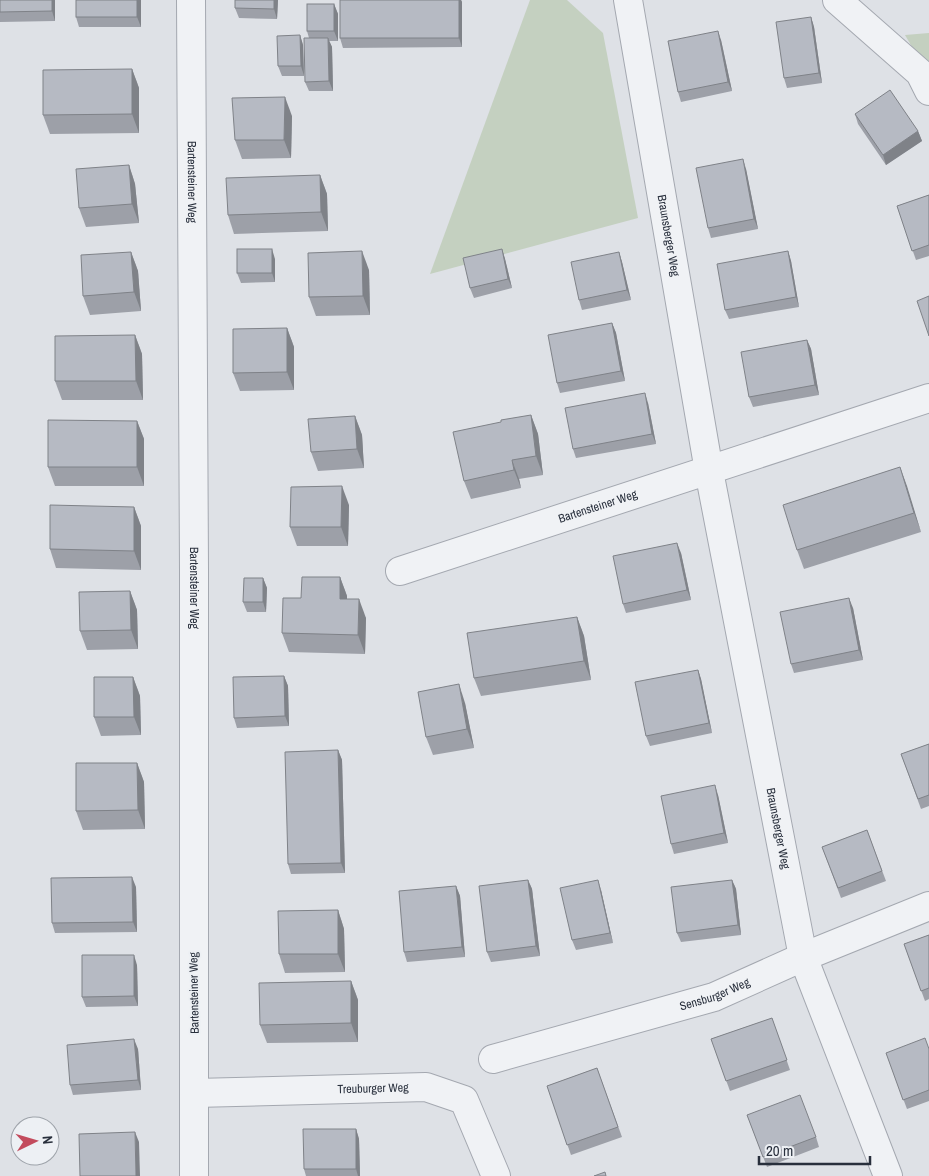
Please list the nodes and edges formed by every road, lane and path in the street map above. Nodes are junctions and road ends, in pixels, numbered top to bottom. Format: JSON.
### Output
{"nodes":[{"id":1,"x":191,"y":0,"type":"edge"},
{"id":2,"x":628,"y":0,"type":"edge"},
{"id":3,"x":837,"y":0,"type":"edge"},
{"id":4,"x":929,"y":91,"type":"edge"},
{"id":5,"x":929,"y":398,"type":"edge"},
{"id":6,"x":708,"y":470,"type":"junction"},
{"id":7,"x":400,"y":570,"type":"dead end"},
{"id":8,"x":929,"y":906,"type":"edge"},
{"id":9,"x":803,"y":957,"type":"junction"},
{"id":10,"x":493,"y":1059,"type":"dead end"},
{"id":11,"x":195,"y":1093,"type":"junction"},
{"id":12,"x":194,"y":1176,"type":"edge"},
{"id":13,"x":496,"y":1176,"type":"edge"},
{"id":14,"x":888,"y":1176,"type":"edge"}],
"edges":[{"from":1,"to":11,"type":"street","name":"Bartensteiner Weg"},
{"from":2,"to":6,"type":"street","name":"Braunsberger Weg"},
{"from":3,"to":4,"type":"street"},
{"from":5,"to":6,"type":"street"},
{"from":6,"to":7,"type":"street","name":"Bartensteiner Weg"},
{"from":6,"to":9,"type":"street","name":"Braunsberger Weg"},
{"from":8,"to":9,"type":"street","name":"Sensburger Weg"},
{"from":9,"to":10,"type":"street","name":"Sensburger Weg"},
{"from":9,"to":14,"type":"street","name":"Braunsberger Weg"},
{"from":11,"to":12,"type":"street","name":"Bartensteiner Weg"},
{"from":11,"to":13,"type":"street","name":"Treuburger Weg"}]}
